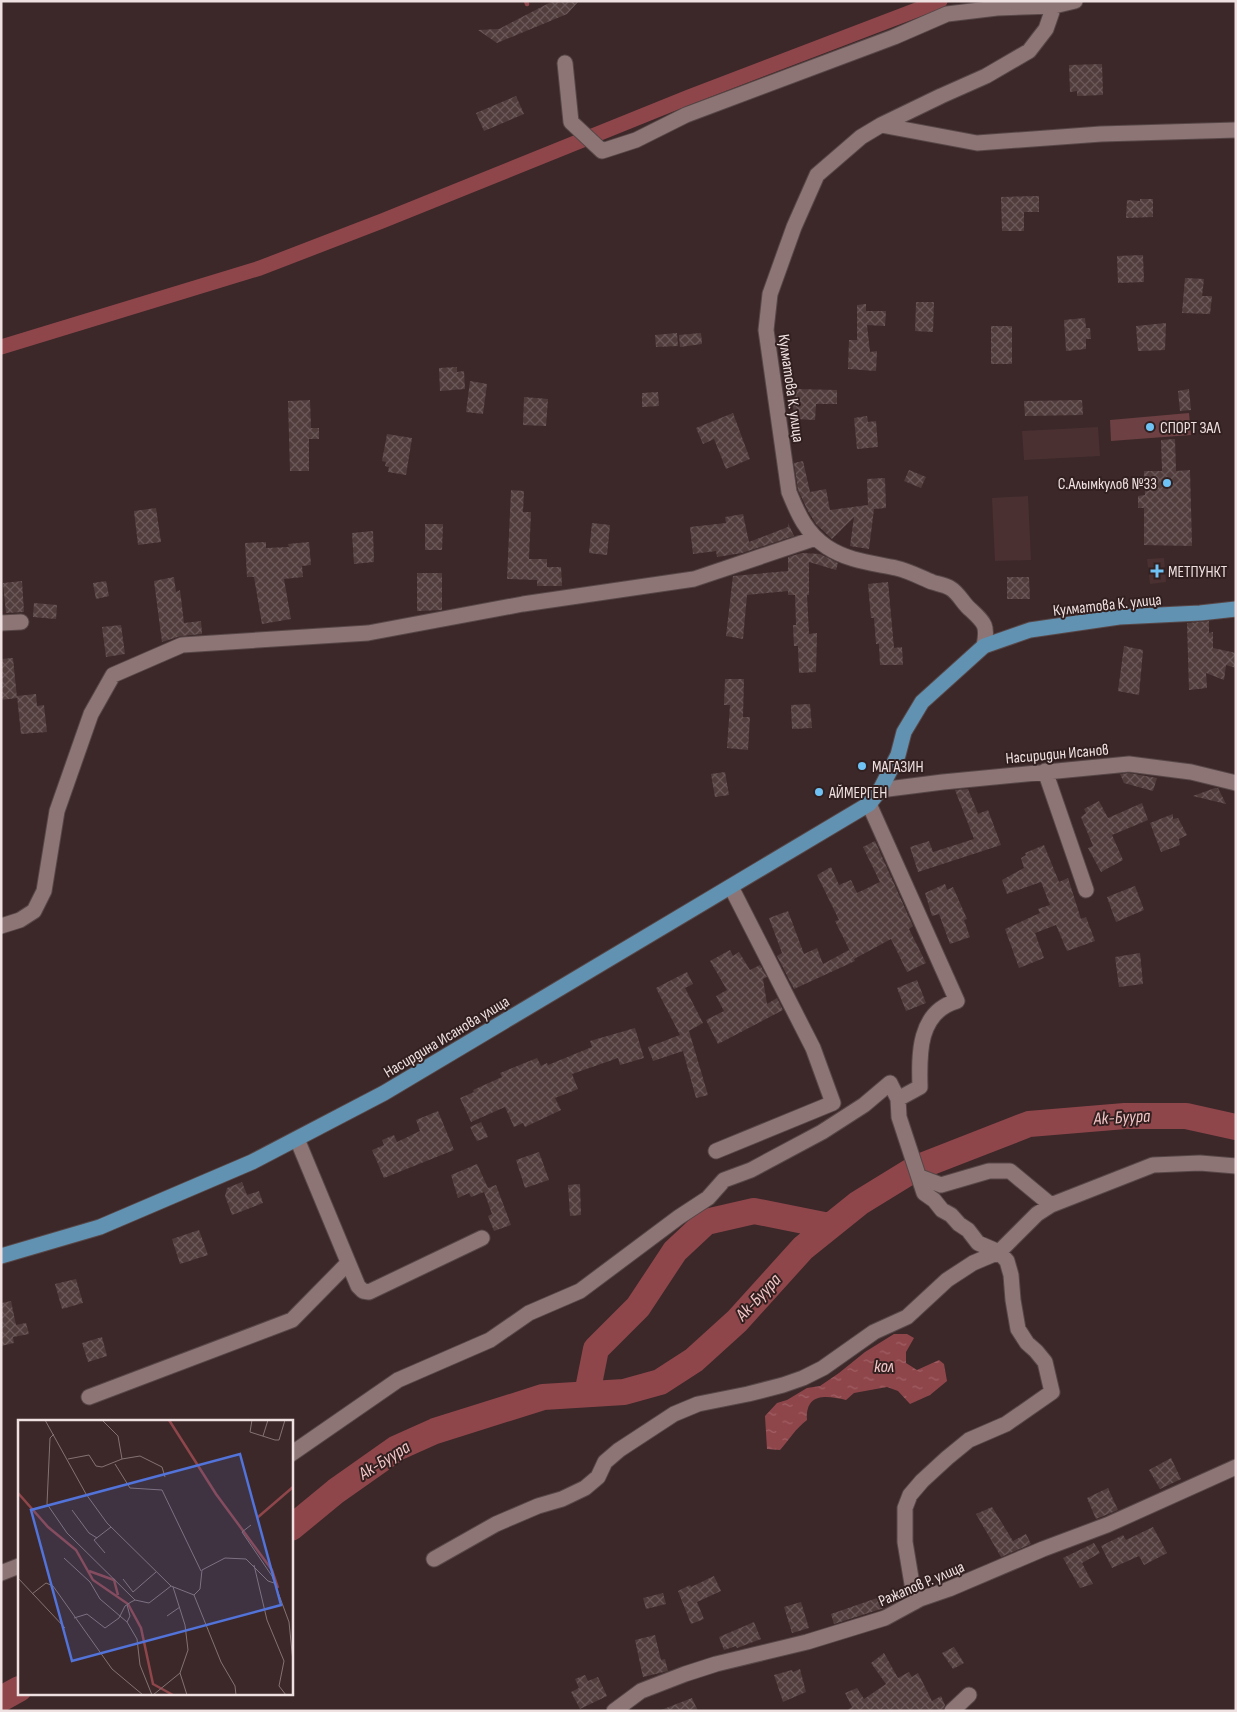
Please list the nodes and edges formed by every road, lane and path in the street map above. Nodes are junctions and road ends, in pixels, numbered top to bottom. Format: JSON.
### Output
{"nodes":[{"id":1,"x":1074,"y":1,"type":"edge"},
{"id":2,"x":1054,"y":6,"type":"junction"},
{"id":3,"x":565,"y":63,"type":"dead end"},
{"id":4,"x":881,"y":125,"type":"junction"},
{"id":5,"x":1236,"y":130,"type":"edge"},
{"id":6,"x":816,"y":538,"type":"junction"},
{"id":7,"x":1236,"y":610,"type":"edge"},
{"id":8,"x":21,"y":622,"type":"dead end"},
{"id":9,"x":1,"y":623,"type":"edge"},
{"id":10,"x":984,"y":646,"type":"junction"},
{"id":11,"x":898,"y":755,"type":"joint"},
{"id":12,"x":1045,"y":771,"type":"junction"},
{"id":13,"x":1236,"y":783,"type":"edge"},
{"id":14,"x":880,"y":790,"type":"junction"},
{"id":15,"x":869,"y":804,"type":"junction"},
{"id":16,"x":731,"y":887,"type":"junction"},
{"id":17,"x":1086,"y":890,"type":"dead end"},
{"id":18,"x":1,"y":926,"type":"edge"},
{"id":19,"x":898,"y":1099,"type":"junction"},
{"id":20,"x":297,"y":1139,"type":"junction"},
{"id":21,"x":716,"y":1151,"type":"dead end"},
{"id":22,"x":1236,"y":1166,"type":"edge"},
{"id":23,"x":920,"y":1177,"type":"junction"},
{"id":24,"x":1051,"y":1205,"type":"junction"},
{"id":25,"x":482,"y":1238,"type":"dead end"},
{"id":26,"x":998,"y":1252,"type":"junction"},
{"id":27,"x":1,"y":1256,"type":"edge"},
{"id":28,"x":348,"y":1263,"type":"junction"},
{"id":29,"x":89,"y":1398,"type":"dead end"},
{"id":30,"x":292,"y":1453,"type":"edge"},
{"id":31,"x":1236,"y":1467,"type":"edge"},
{"id":32,"x":434,"y":1559,"type":"dead end"},
{"id":33,"x":18,"y":1566,"type":"edge"},
{"id":34,"x":1,"y":1573,"type":"edge"},
{"id":35,"x":914,"y":1602,"type":"junction"},
{"id":36,"x":969,"y":1695,"type":"dead end"},
{"id":37,"x":614,"y":1711,"type":"edge"},
{"id":38,"x":952,"y":1711,"type":"edge"}],
"edges":[{"from":1,"to":2,"type":"street"},
{"from":2,"to":3,"type":"street"},
{"from":2,"to":4,"type":"street","name":"Кулматова К. улица"},
{"from":4,"to":5,"type":"street"},
{"from":4,"to":6,"type":"street","name":"Кулматова К. улица"},
{"from":6,"to":10,"type":"street","name":"Кулматова К. улица"},
{"from":6,"to":18,"type":"street"},
{"from":7,"to":10,"type":"main road","name":"Кулматова К. улица"},
{"from":8,"to":9,"type":"street"},
{"from":10,"to":11,"type":"main road","name":"Кулматова К. улица"},
{"from":11,"to":14,"type":"main road","name":"Насирдина Исанова улица"},
{"from":12,"to":13,"type":"street","name":"Насиридин Исанов"},
{"from":12,"to":14,"type":"street","name":"Насиридин Исанов"},
{"from":12,"to":17,"type":"street"},
{"from":14,"to":15,"type":"main road","name":"Насирдина Исанова улица"},
{"from":15,"to":16,"type":"main road","name":"Насирдина Исанова улица"},
{"from":15,"to":19,"type":"street"},
{"from":16,"to":20,"type":"main road","name":"Насирдина Исанова улица"},
{"from":16,"to":21,"type":"street"},
{"from":19,"to":23,"type":"street"},
{"from":19,"to":30,"type":"street"},
{"from":20,"to":27,"type":"main road","name":"Насирдина Исанова улица"},
{"from":20,"to":28,"type":"street"},
{"from":22,"to":24,"type":"street"},
{"from":23,"to":24,"type":"street"},
{"from":23,"to":26,"type":"street"},
{"from":24,"to":26,"type":"street"},
{"from":25,"to":28,"type":"street"},
{"from":26,"to":32,"type":"street"},
{"from":26,"to":35,"type":"street"},
{"from":28,"to":29,"type":"street"},
{"from":31,"to":35,"type":"street","name":"Ражапов Р. улица"},
{"from":33,"to":34,"type":"street"},
{"from":35,"to":37,"type":"street","name":"Ражапов Р. улица"},
{"from":36,"to":38,"type":"street"}]}
